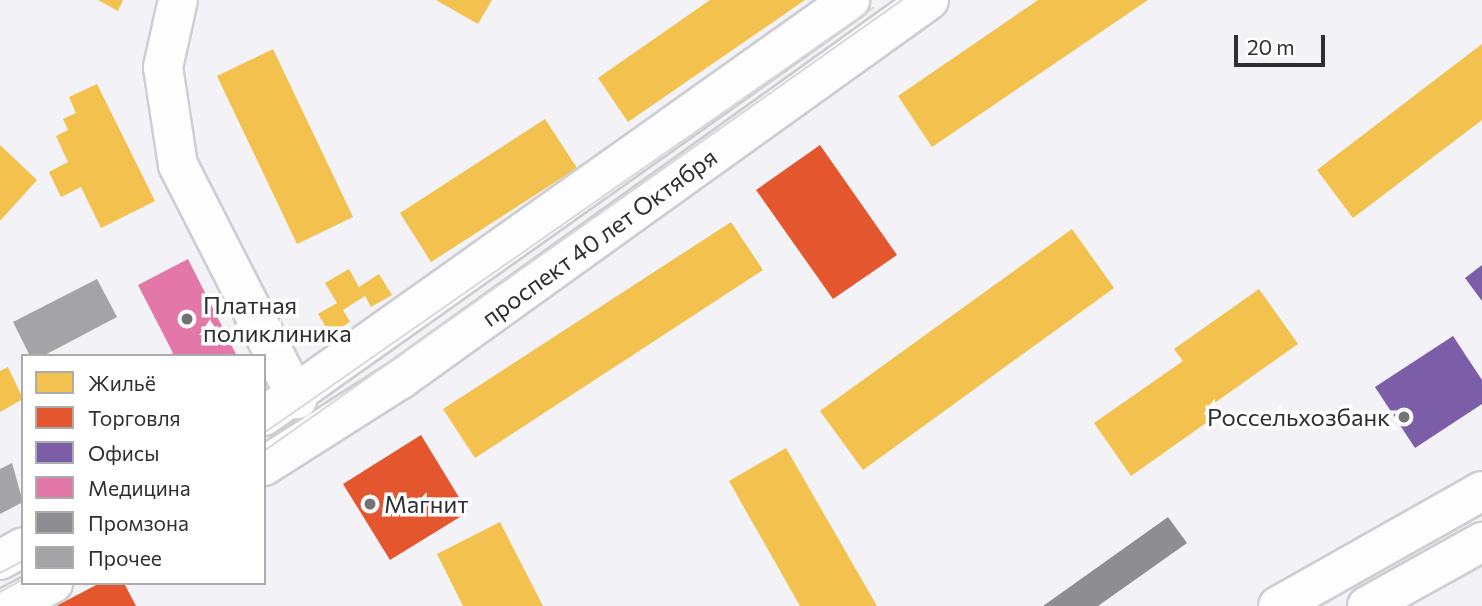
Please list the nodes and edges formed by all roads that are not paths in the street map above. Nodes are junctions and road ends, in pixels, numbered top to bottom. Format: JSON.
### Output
{"nodes":[{"id":1,"x":178,"y":0,"type":"edge"},
{"id":2,"x":849,"y":0,"type":"edge"},
{"id":3,"x":929,"y":0,"type":"edge"},
{"id":4,"x":257,"y":354,"type":"edge"},
{"id":5,"x":266,"y":375,"type":"edge"},
{"id":6,"x":280,"y":408,"type":"edge"},
{"id":7,"x":266,"y":465,"type":"edge"},
{"id":8,"x":1482,"y":491,"type":"edge"},
{"id":9,"x":1482,"y":542,"type":"edge"},
{"id":10,"x":21,"y":548,"type":"edge"},
{"id":11,"x":0,"y":560,"type":"edge"},
{"id":12,"x":49,"y":585,"type":"edge"},
{"id":13,"x":10,"y":606,"type":"edge"},
{"id":14,"x":1278,"y":606,"type":"edge"},
{"id":15,"x":1367,"y":606,"type":"edge"}],
"edges":[{"from":1,"to":4,"type":"street"},
{"from":2,"to":6,"type":"street","name":"проспект 40 лет Октября"},
{"from":3,"to":7,"type":"street","name":"проспект 40 лет Октября"},
{"from":5,"to":6,"type":"street"},
{"from":8,"to":14,"type":"street"},
{"from":9,"to":15,"type":"street"},
{"from":10,"to":11,"type":"street"},
{"from":12,"to":13,"type":"street"}]}
